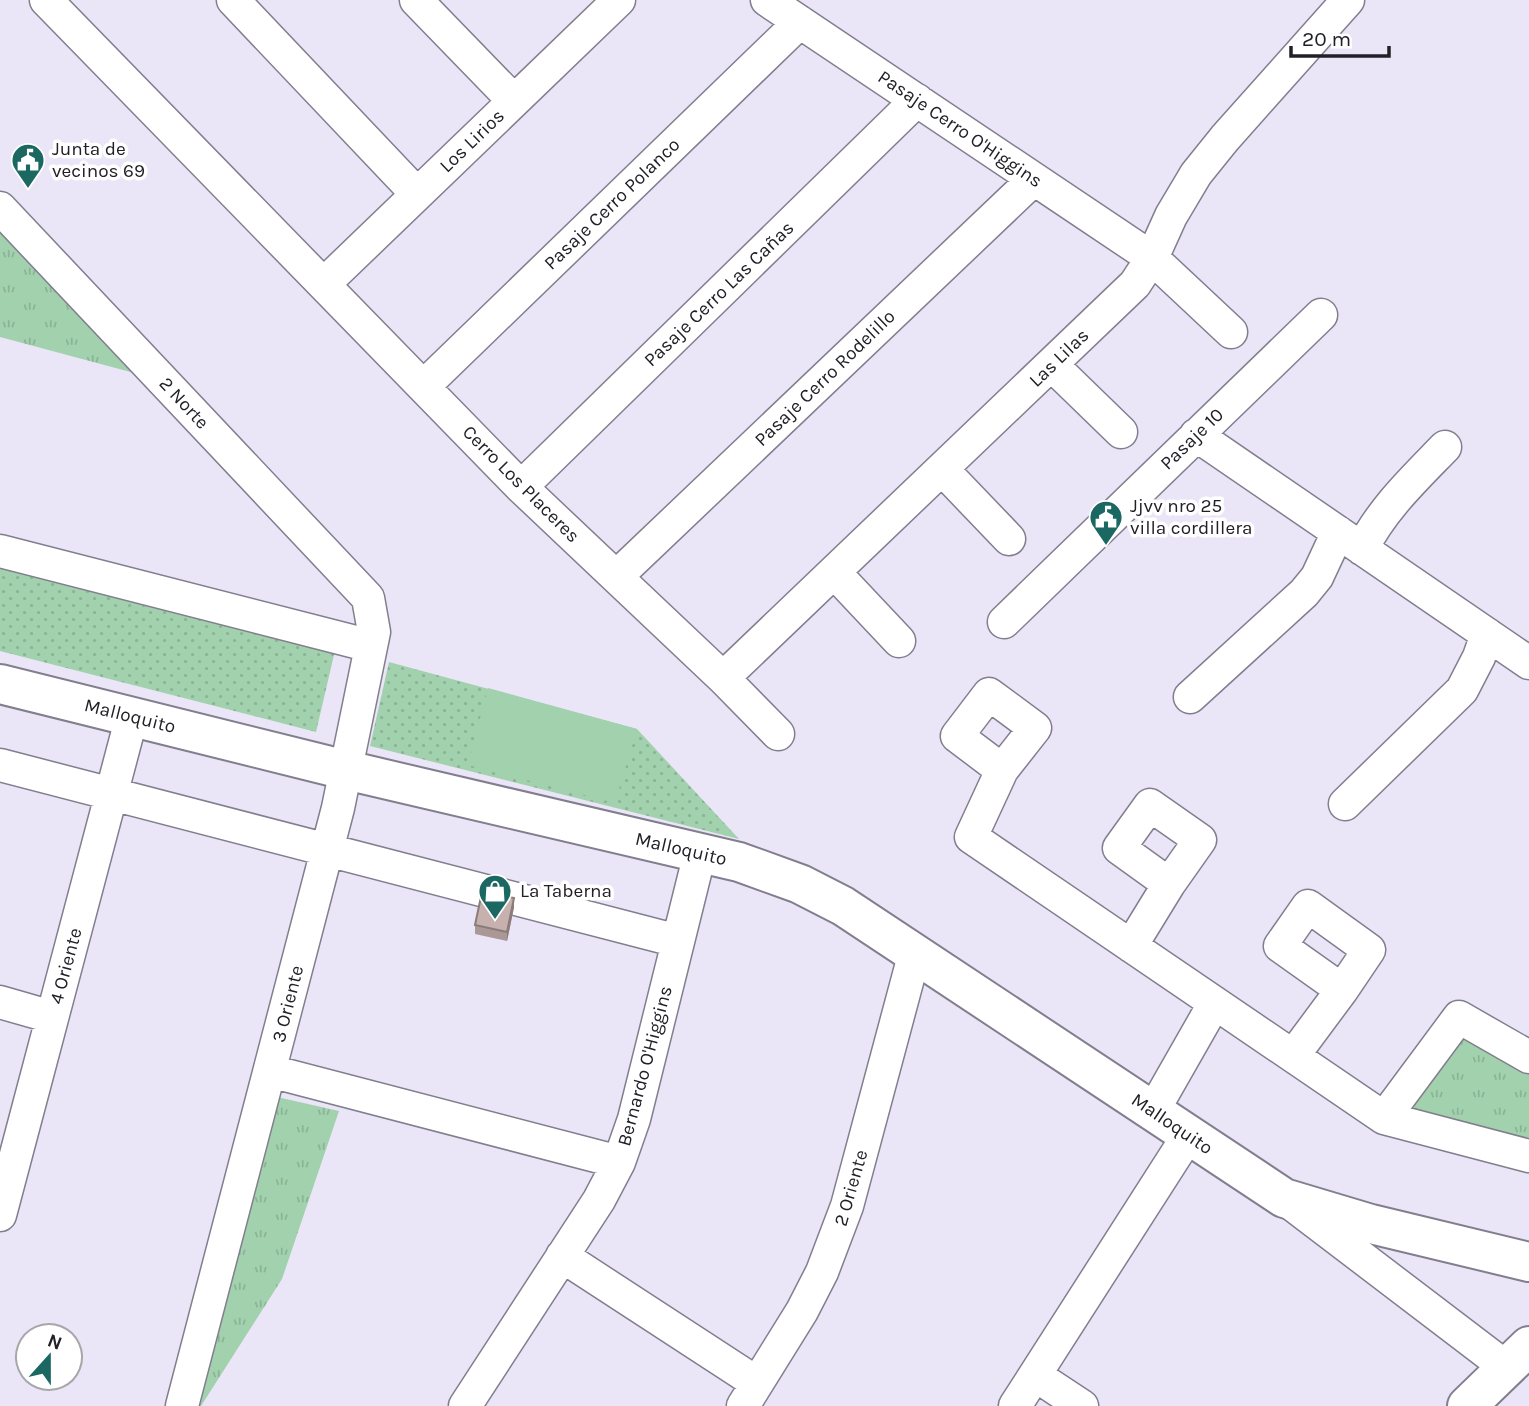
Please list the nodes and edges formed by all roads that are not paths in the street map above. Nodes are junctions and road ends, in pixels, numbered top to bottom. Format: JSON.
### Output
{"nodes":[{"id":1,"x":46,"y":0,"type":"edge"},
{"id":2,"x":233,"y":0,"type":"edge"},
{"id":3,"x":416,"y":0,"type":"edge"},
{"id":4,"x":767,"y":0,"type":"edge"},
{"id":5,"x":1348,"y":0,"type":"edge"},
{"id":6,"x":607,"y":4,"type":"edge"},
{"id":7,"x":800,"y":22,"type":"junction"},
{"id":8,"x":917,"y":100,"type":"junction"},
{"id":9,"x":514,"y":101,"type":"junction"},
{"id":10,"x":1034,"y":179,"type":"junction"},
{"id":11,"x":417,"y":194,"type":"junction"},
{"id":12,"x":0,"y":208,"type":"edge"},
{"id":13,"x":1152,"y":258,"type":"junction"},
{"id":14,"x":325,"y":283,"type":"junction"},
{"id":15,"x":1321,"y":315,"type":"dead end"},
{"id":16,"x":1231,"y":332,"type":"dead end"},
{"id":17,"x":1052,"y":365,"type":"junction"},
{"id":18,"x":424,"y":386,"type":"junction"},
{"id":19,"x":1121,"y":432,"type":"dead end"},
{"id":20,"x":1196,"y":435,"type":"junction"},
{"id":21,"x":1444,"y":447,"type":"dead end"},
{"id":22,"x":942,"y":469,"type":"junction"},
{"id":23,"x":521,"y":487,"type":"junction"},
{"id":24,"x":1009,"y":539,"type":"dead end"},
{"id":25,"x":1350,"y":541,"type":"junction"},
{"id":26,"x":0,"y":551,"type":"edge"},
{"id":27,"x":834,"y":572,"type":"junction"},
{"id":28,"x":616,"y":577,"type":"junction"},
{"id":29,"x":368,"y":598,"type":"joint"},
{"id":30,"x":1004,"y":622,"type":"dead end"},
{"id":31,"x":1487,"y":634,"type":"junction"},
{"id":32,"x":900,"y":641,"type":"dead end"},
{"id":33,"x":371,"y":646,"type":"junction"},
{"id":34,"x":1525,"y":649,"type":"edge"},
{"id":35,"x":723,"y":678,"type":"junction"},
{"id":36,"x":0,"y":684,"type":"edge"},
{"id":37,"x":1190,"y":697,"type":"dead end"},
{"id":38,"x":132,"y":716,"type":"junction"},
{"id":39,"x":778,"y":734,"type":"dead end"},
{"id":40,"x":0,"y":765,"type":"edge"},
{"id":41,"x":346,"y":770,"type":"junction"},
{"id":42,"x":1002,"y":770,"type":"dead end"},
{"id":43,"x":111,"y":794,"type":"junction"},
{"id":44,"x":1345,"y":804,"type":"dead end"},
{"id":45,"x":327,"y":850,"type":"junction"},
{"id":46,"x":700,"y":853,"type":"junction"},
{"id":47,"x":1169,"y":884,"type":"dead end"},
{"id":48,"x":678,"y":941,"type":"junction"},
{"id":49,"x":1130,"y":946,"type":"junction"},
{"id":50,"x":915,"y":952,"type":"junction"},
{"id":51,"x":1342,"y":990,"type":"dead end"},
{"id":52,"x":0,"y":1002,"type":"edge"},
{"id":53,"x":1214,"y":1004,"type":"junction"},
{"id":54,"x":52,"y":1017,"type":"junction"},
{"id":55,"x":1293,"y":1056,"type":"junction"},
{"id":56,"x":1529,"y":1058,"type":"edge"},
{"id":57,"x":271,"y":1071,"type":"junction"},
{"id":58,"x":1153,"y":1111,"type":"junction"},
{"id":59,"x":1384,"y":1118,"type":"junction"},
{"id":60,"x":1188,"y":1136,"type":"junction"},
{"id":61,"x":1529,"y":1156,"type":"edge"},
{"id":62,"x":619,"y":1162,"type":"junction"},
{"id":63,"x":1284,"y":1198,"type":"junction"},
{"id":64,"x":0,"y":1215,"type":"edge"},
{"id":65,"x":562,"y":1256,"type":"junction"},
{"id":66,"x":1529,"y":1262,"type":"edge"},
{"id":67,"x":1518,"y":1357,"type":"edge"},
{"id":68,"x":1035,"y":1375,"type":"junction"},
{"id":69,"x":750,"y":1395,"type":"edge"},
{"id":70,"x":182,"y":1406,"type":"edge"},
{"id":71,"x":465,"y":1406,"type":"edge"},
{"id":72,"x":1015,"y":1406,"type":"edge"},
{"id":73,"x":1082,"y":1406,"type":"edge"},
{"id":74,"x":1467,"y":1406,"type":"edge"}],
"edges":[{"from":1,"to":14,"type":"street","name":"Cerro Los Placeres"},
{"from":2,"to":11,"type":"street"},
{"from":3,"to":9,"type":"street"},
{"from":4,"to":7,"type":"street","name":"Pasaje Cerro O'Higgins"},
{"from":5,"to":13,"type":"street","name":"Las Lilas"},
{"from":6,"to":9,"type":"street","name":"Los Lirios"},
{"from":7,"to":8,"type":"street","name":"Pasaje Cerro O'Higgins"},
{"from":7,"to":18,"type":"street","name":"Pasaje Cerro Polanco"},
{"from":8,"to":10,"type":"street","name":"Pasaje Cerro O'Higgins"},
{"from":8,"to":23,"type":"street","name":"Pasaje Cerro Las Cañas"},
{"from":9,"to":11,"type":"street","name":"Los Lirios"},
{"from":10,"to":13,"type":"street","name":"Pasaje Cerro O'Higgins"},
{"from":10,"to":28,"type":"street","name":"Pasaje Cerro Rodelillo"},
{"from":11,"to":14,"type":"street","name":"Los Lirios"},
{"from":12,"to":29,"type":"street","name":"2 Norte"},
{"from":13,"to":16,"type":"street","name":"Pasaje Cerro O'Higgins"},
{"from":13,"to":17,"type":"street","name":"Las Lilas"},
{"from":14,"to":18,"type":"street","name":"Cerro Los Placeres"},
{"from":15,"to":20,"type":"street","name":"Pasaje 10"},
{"from":17,"to":19,"type":"street"},
{"from":17,"to":22,"type":"street","name":"Las Lilas"},
{"from":18,"to":23,"type":"street","name":"Cerro Los Placeres"},
{"from":20,"to":25,"type":"street"},
{"from":20,"to":30,"type":"street","name":"Pasaje 10"},
{"from":21,"to":25,"type":"street"},
{"from":22,"to":24,"type":"street"},
{"from":22,"to":27,"type":"street","name":"Las Lilas"},
{"from":23,"to":28,"type":"street","name":"Cerro Los Placeres"},
{"from":25,"to":31,"type":"street"},
{"from":25,"to":37,"type":"street"},
{"from":26,"to":33,"type":"street"},
{"from":27,"to":32,"type":"street"},
{"from":27,"to":35,"type":"street","name":"Las Lilas"},
{"from":28,"to":35,"type":"street","name":"Cerro Los Placeres"},
{"from":29,"to":33,"type":"street","name":"3 Oriente"},
{"from":31,"to":34,"type":"street"},
{"from":31,"to":44,"type":"street"},
{"from":33,"to":41,"type":"street","name":"3 Oriente"},
{"from":35,"to":39,"type":"street","name":"Cerro Los Placeres"},
{"from":36,"to":38,"type":"street","name":"Malloquito"},
{"from":38,"to":41,"type":"street","name":"Malloquito"},
{"from":38,"to":43,"type":"street","name":"4 Oriente"},
{"from":40,"to":43,"type":"street"},
{"from":41,"to":45,"type":"street","name":"3 Oriente"},
{"from":41,"to":46,"type":"street","name":"Malloquito"},
{"from":42,"to":49,"type":"street"},
{"from":43,"to":45,"type":"street"},
{"from":43,"to":54,"type":"street","name":"4 Oriente"},
{"from":45,"to":48,"type":"street"},
{"from":45,"to":57,"type":"street","name":"3 Oriente"},
{"from":46,"to":48,"type":"street","name":"Bernardo O'Higgins"},
{"from":46,"to":50,"type":"street","name":"Malloquito"},
{"from":47,"to":49,"type":"street"},
{"from":48,"to":62,"type":"street","name":"Bernardo O'Higgins"},
{"from":49,"to":53,"type":"street"},
{"from":50,"to":58,"type":"street","name":"Malloquito"},
{"from":50,"to":69,"type":"street","name":"2 Oriente"},
{"from":51,"to":55,"type":"street"},
{"from":52,"to":54,"type":"street"},
{"from":53,"to":55,"type":"street"},
{"from":53,"to":58,"type":"street"},
{"from":54,"to":64,"type":"street","name":"4 Oriente"},
{"from":55,"to":59,"type":"street"},
{"from":56,"to":59,"type":"street"},
{"from":57,"to":62,"type":"street"},
{"from":57,"to":70,"type":"street","name":"3 Oriente"},
{"from":58,"to":60,"type":"street","name":"Malloquito"},
{"from":59,"to":61,"type":"street"},
{"from":60,"to":63,"type":"street","name":"Malloquito"},
{"from":60,"to":68,"type":"street"},
{"from":62,"to":65,"type":"street","name":"Bernardo O'Higgins"},
{"from":63,"to":66,"type":"street","name":"Malloquito"},
{"from":63,"to":67,"type":"street","name":"Malloquito"},
{"from":65,"to":69,"type":"street"},
{"from":65,"to":71,"type":"street","name":"Bernardo O'Higgins"},
{"from":67,"to":74,"type":"street"},
{"from":68,"to":72,"type":"street"},
{"from":68,"to":73,"type":"street"}]}
